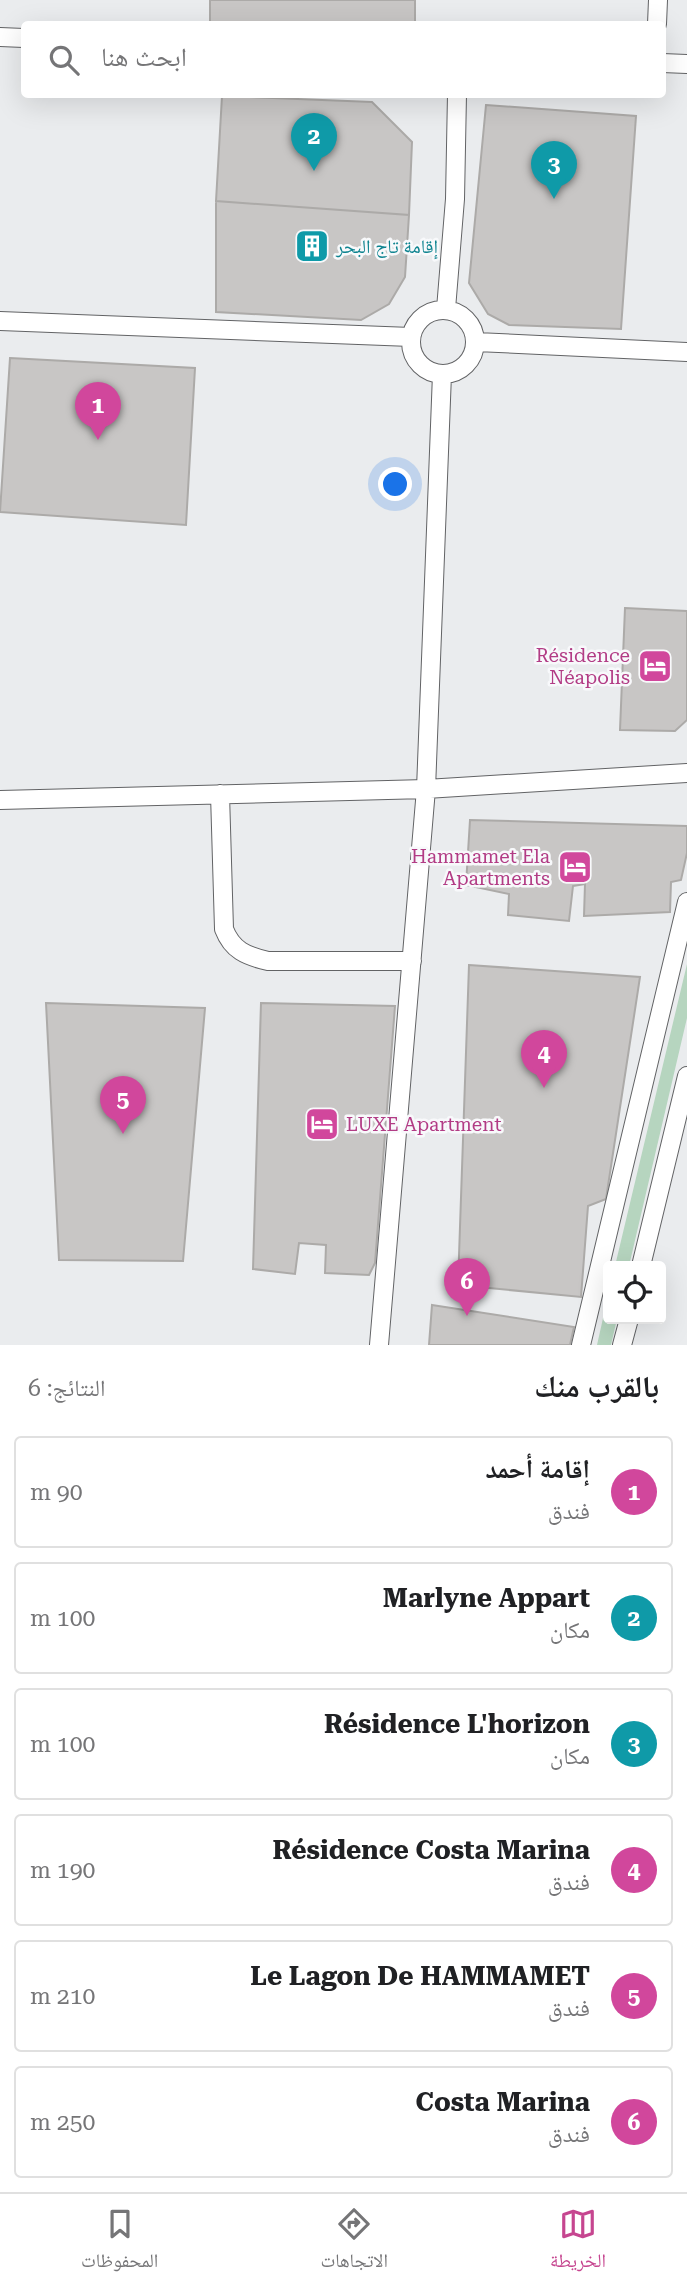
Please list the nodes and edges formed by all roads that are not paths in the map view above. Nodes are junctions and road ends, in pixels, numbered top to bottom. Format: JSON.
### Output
{"nodes":[{"id":1,"x":657,"y":0,"type":"edge"},
{"id":2,"x":657,"y":21,"type":"edge"},
{"id":3,"x":0,"y":37,"type":"edge"},
{"id":4,"x":21,"y":38,"type":"edge"},
{"id":5,"x":666,"y":63,"type":"edge"},
{"id":6,"x":687,"y":64,"type":"edge"},
{"id":7,"x":457,"y":98,"type":"edge"},
{"id":8,"x":446,"y":309,"type":"junction"},
{"id":9,"x":0,"y":321,"type":"edge"},
{"id":10,"x":411,"y":337,"type":"junction"},
{"id":11,"x":476,"y":342,"type":"junction"},
{"id":12,"x":687,"y":352,"type":"edge"},
{"id":13,"x":442,"y":374,"type":"junction"},
{"id":14,"x":687,"y":773,"type":"edge"},
{"id":15,"x":426,"y":789,"type":"junction"},
{"id":16,"x":220,"y":794,"type":"junction"},
{"id":17,"x":0,"y":800,"type":"edge"},
{"id":18,"x":687,"y":902,"type":"edge"},
{"id":19,"x":412,"y":961,"type":"junction"},
{"id":20,"x":687,"y":1076,"type":"edge"},
{"id":21,"x":642,"y":1261,"type":"edge"},
{"id":22,"x":628,"y":1324,"type":"edge"},
{"id":23,"x":379,"y":1345,"type":"edge"},
{"id":24,"x":581,"y":1345,"type":"edge"},
{"id":25,"x":622,"y":1345,"type":"edge"}],
"edges":[{"from":1,"to":2,"type":"street"},
{"from":3,"to":4,"type":"street"},
{"from":5,"to":6,"type":"street"},
{"from":7,"to":8,"type":"street"},
{"from":8,"to":10,"type":"street"},
{"from":8,"to":11,"type":"street"},
{"from":9,"to":10,"type":"street"},
{"from":10,"to":13,"type":"street"},
{"from":11,"to":12,"type":"street"},
{"from":11,"to":13,"type":"street"},
{"from":13,"to":15,"type":"street"},
{"from":14,"to":15,"type":"street"},
{"from":15,"to":16,"type":"street"},
{"from":15,"to":19,"type":"street"},
{"from":16,"to":17,"type":"street"},
{"from":16,"to":19,"type":"street"},
{"from":18,"to":24,"type":"street"},
{"from":19,"to":23,"type":"street"},
{"from":20,"to":21,"type":"street"},
{"from":22,"to":25,"type":"street"}]}
